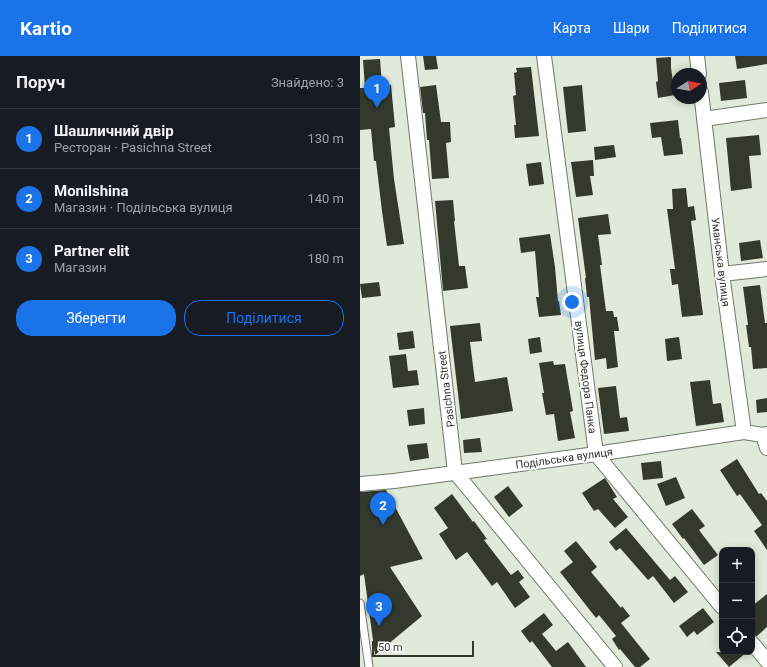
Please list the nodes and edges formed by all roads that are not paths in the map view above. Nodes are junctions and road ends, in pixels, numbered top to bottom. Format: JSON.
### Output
{"nodes":[{"id":1,"x":408,"y":56,"type":"edge"},
{"id":2,"x":544,"y":56,"type":"edge"},
{"id":3,"x":698,"y":56,"type":"edge"},
{"id":4,"x":699,"y":68,"type":"edge"},
{"id":5,"x":702,"y":104,"type":"edge"},
{"id":6,"x":767,"y":110,"type":"edge"},
{"id":7,"x":704,"y":119,"type":"junction"},
{"id":8,"x":767,"y":269,"type":"edge"},
{"id":9,"x":722,"y":274,"type":"junction"},
{"id":10,"x":744,"y":432,"type":"junction"},
{"id":11,"x":765,"y":434,"type":"edge"},
{"id":12,"x":767,"y":448,"type":"edge"},
{"id":13,"x":596,"y":454,"type":"junction"},
{"id":14,"x":455,"y":472,"type":"junction"},
{"id":15,"x":360,"y":484,"type":"edge"},
{"id":16,"x":719,"y":603,"type":"edge"},
{"id":17,"x":360,"y":604,"type":"edge"},
{"id":18,"x":755,"y":647,"type":"edge"},
{"id":19,"x":767,"y":661,"type":"edge"},
{"id":20,"x":369,"y":667,"type":"edge"},
{"id":21,"x":616,"y":667,"type":"edge"}],
"edges":[{"from":1,"to":14,"type":"street","name":"Pasichna Street"},
{"from":2,"to":13,"type":"street","name":"вулиця Федора Панка"},
{"from":3,"to":4,"type":"street"},
{"from":5,"to":7,"type":"street","name":"Уманська вулиця"},
{"from":6,"to":7,"type":"street"},
{"from":7,"to":9,"type":"street","name":"Уманська вулиця"},
{"from":8,"to":9,"type":"street"},
{"from":9,"to":10,"type":"street","name":"Уманська вулиця"},
{"from":10,"to":11,"type":"street","name":"Подільська вулиця"},
{"from":10,"to":13,"type":"street","name":"Подільська вулиця"},
{"from":11,"to":12,"type":"street"},
{"from":13,"to":14,"type":"street","name":"Подільська вулиця"},
{"from":13,"to":16,"type":"street"},
{"from":14,"to":15,"type":"street","name":"Подільська вулиця"},
{"from":14,"to":21,"type":"street"},
{"from":17,"to":20,"type":"lane"},
{"from":18,"to":19,"type":"street"}]}
